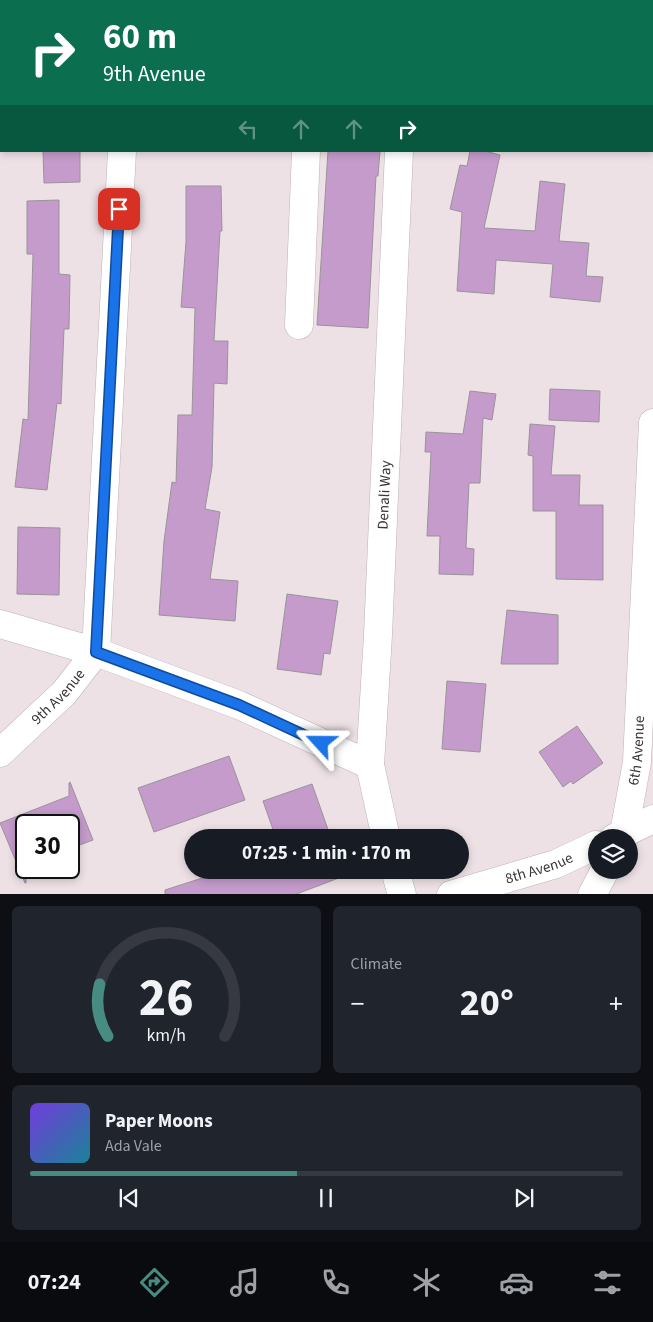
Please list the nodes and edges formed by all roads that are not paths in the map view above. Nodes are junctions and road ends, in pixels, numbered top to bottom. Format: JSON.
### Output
{"nodes":[{"id":1,"x":122,"y":152,"type":"edge"},
{"id":2,"x":306,"y":152,"type":"edge"},
{"id":3,"x":399,"y":152,"type":"edge"},
{"id":4,"x":299,"y":325,"type":"dead end"},
{"id":5,"x":653,"y":423,"type":"edge"},
{"id":6,"x":0,"y":624,"type":"edge"},
{"id":7,"x":96,"y":652,"type":"junction"},
{"id":8,"x":0,"y":753,"type":"edge"},
{"id":9,"x":370,"y":765,"type":"junction"},
{"id":10,"x":653,"y":819,"type":"edge"},
{"id":11,"x":384,"y":829,"type":"edge"},
{"id":12,"x":622,"y":829,"type":"edge"},
{"id":13,"x":634,"y":829,"type":"edge"},
{"id":14,"x":588,"y":850,"type":"edge"},
{"id":15,"x":398,"y":879,"type":"edge"},
{"id":16,"x":600,"y":879,"type":"edge"},
{"id":17,"x":402,"y":894,"type":"edge"},
{"id":18,"x":451,"y":894,"type":"edge"},
{"id":19,"x":592,"y":894,"type":"edge"}],
"edges":[{"from":1,"to":7,"type":"street"},
{"from":2,"to":4,"type":"street"},
{"from":3,"to":9,"type":"street","name":"Denali Way"},
{"from":5,"to":12,"type":"street","name":"6th Avenue"},
{"from":6,"to":7,"type":"street"},
{"from":7,"to":8,"type":"street","name":"9th Avenue"},
{"from":7,"to":9,"type":"street"},
{"from":9,"to":11,"type":"street","name":"Denali Way"},
{"from":10,"to":13,"type":"street"},
{"from":14,"to":18,"type":"street","name":"8th Avenue"},
{"from":15,"to":17,"type":"street"},
{"from":16,"to":19,"type":"street"}]}
